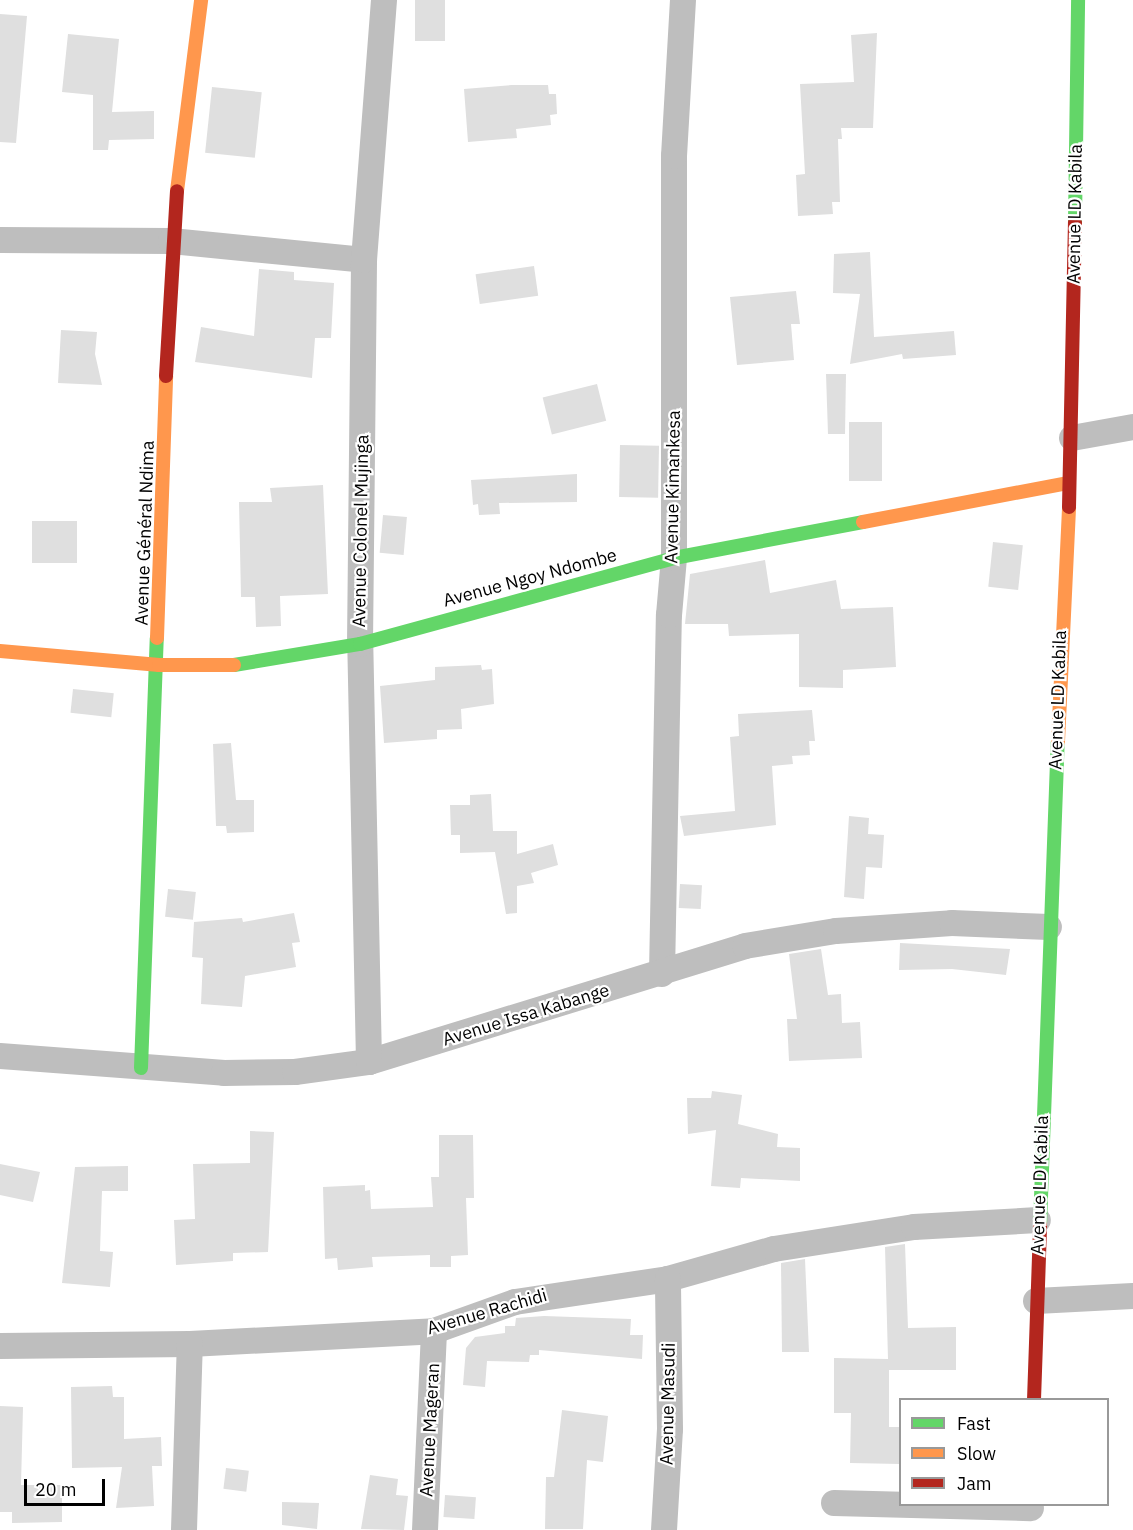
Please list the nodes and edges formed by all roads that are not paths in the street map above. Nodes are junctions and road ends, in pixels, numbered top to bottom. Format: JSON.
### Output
{"nodes":[{"id":1,"x":201,"y":0,"type":"edge"},
{"id":2,"x":384,"y":0,"type":"edge"},
{"id":3,"x":683,"y":0,"type":"edge"},
{"id":4,"x":1078,"y":0,"type":"edge"},
{"id":5,"x":0,"y":240,"type":"edge"},
{"id":6,"x":171,"y":241,"type":"junction"},
{"id":7,"x":364,"y":260,"type":"junction"},
{"id":8,"x":1133,"y":427,"type":"edge"},
{"id":9,"x":1072,"y":438,"type":"junction"},
{"id":10,"x":1067,"y":483,"type":"junction"},
{"id":11,"x":674,"y":558,"type":"junction"},
{"id":12,"x":360,"y":645,"type":"junction"},
{"id":13,"x":0,"y":651,"type":"edge"},
{"id":14,"x":159,"y":665,"type":"junction"},
{"id":15,"x":1048,"y":927,"type":"junction"},
{"id":16,"x":662,"y":974,"type":"junction"},
{"id":17,"x":0,"y":1056,"type":"edge"},
{"id":18,"x":369,"y":1062,"type":"junction"},
{"id":19,"x":141,"y":1068,"type":"junction"},
{"id":20,"x":1038,"y":1220,"type":"junction"},
{"id":21,"x":668,"y":1279,"type":"junction"},
{"id":22,"x":1133,"y":1296,"type":"edge"},
{"id":23,"x":1036,"y":1301,"type":"junction"},
{"id":24,"x":434,"y":1331,"type":"junction"},
{"id":25,"x":190,"y":1344,"type":"junction"},
{"id":26,"x":0,"y":1346,"type":"edge"},
{"id":27,"x":1034,"y":1398,"type":"edge"},
{"id":28,"x":834,"y":1503,"type":"dead end"},
{"id":29,"x":1030,"y":1514,"type":"edge"},
{"id":30,"x":184,"y":1530,"type":"edge"},
{"id":31,"x":425,"y":1530,"type":"edge"},
{"id":32,"x":664,"y":1530,"type":"edge"}],
"edges":[{"from":1,"to":6,"type":"street","name":"Avenue Général Ndima"},
{"from":2,"to":7,"type":"street","name":"Avenue Colonel Mujinga"},
{"from":3,"to":11,"type":"street","name":"Avenue Kimankesa"},
{"from":4,"to":9,"type":"street","name":"Avenue LD Kabila"},
{"from":5,"to":6,"type":"street"},
{"from":6,"to":7,"type":"street"},
{"from":6,"to":14,"type":"street","name":"Avenue Général Ndima"},
{"from":7,"to":12,"type":"street","name":"Avenue Colonel Mujinga"},
{"from":8,"to":9,"type":"street"},
{"from":9,"to":10,"type":"street","name":"Avenue LD Kabila"},
{"from":10,"to":11,"type":"street","name":"Avenue Ngoy Ndombe"},
{"from":10,"to":15,"type":"street","name":"Avenue LD Kabila"},
{"from":11,"to":12,"type":"street","name":"Avenue Ngoy Ndombe"},
{"from":11,"to":16,"type":"street","name":"Avenue Kimankesa"},
{"from":12,"to":14,"type":"street","name":"Avenue Ngoy Ndombe"},
{"from":12,"to":18,"type":"street","name":"Avenue Colonel Mujinga"},
{"from":13,"to":14,"type":"street","name":"Avenue Ngoy Ndombe"},
{"from":14,"to":19,"type":"street","name":"Avenue Général Ndima"},
{"from":15,"to":16,"type":"street","name":"Avenue Issa Kabange"},
{"from":15,"to":20,"type":"street","name":"Avenue LD Kabila"},
{"from":16,"to":18,"type":"street","name":"Avenue Issa Kabange"},
{"from":17,"to":19,"type":"street","name":"Avenue Issa Kabange"},
{"from":18,"to":19,"type":"street","name":"Avenue Issa Kabange"},
{"from":20,"to":21,"type":"street","name":"Avenue Rachidi"},
{"from":20,"to":23,"type":"street","name":"Avenue LD Kabila"},
{"from":21,"to":24,"type":"street","name":"Avenue Rachidi"},
{"from":21,"to":32,"type":"street","name":"Avenue Masudi"},
{"from":22,"to":23,"type":"street"},
{"from":23,"to":27,"type":"street","name":"Avenue LD Kabila"},
{"from":24,"to":25,"type":"street","name":"Avenue Rachidi"},
{"from":24,"to":31,"type":"street","name":"Avenue Mageran"},
{"from":25,"to":26,"type":"street","name":"Avenue Rachidi"},
{"from":25,"to":30,"type":"street"},
{"from":28,"to":29,"type":"street"}]}
